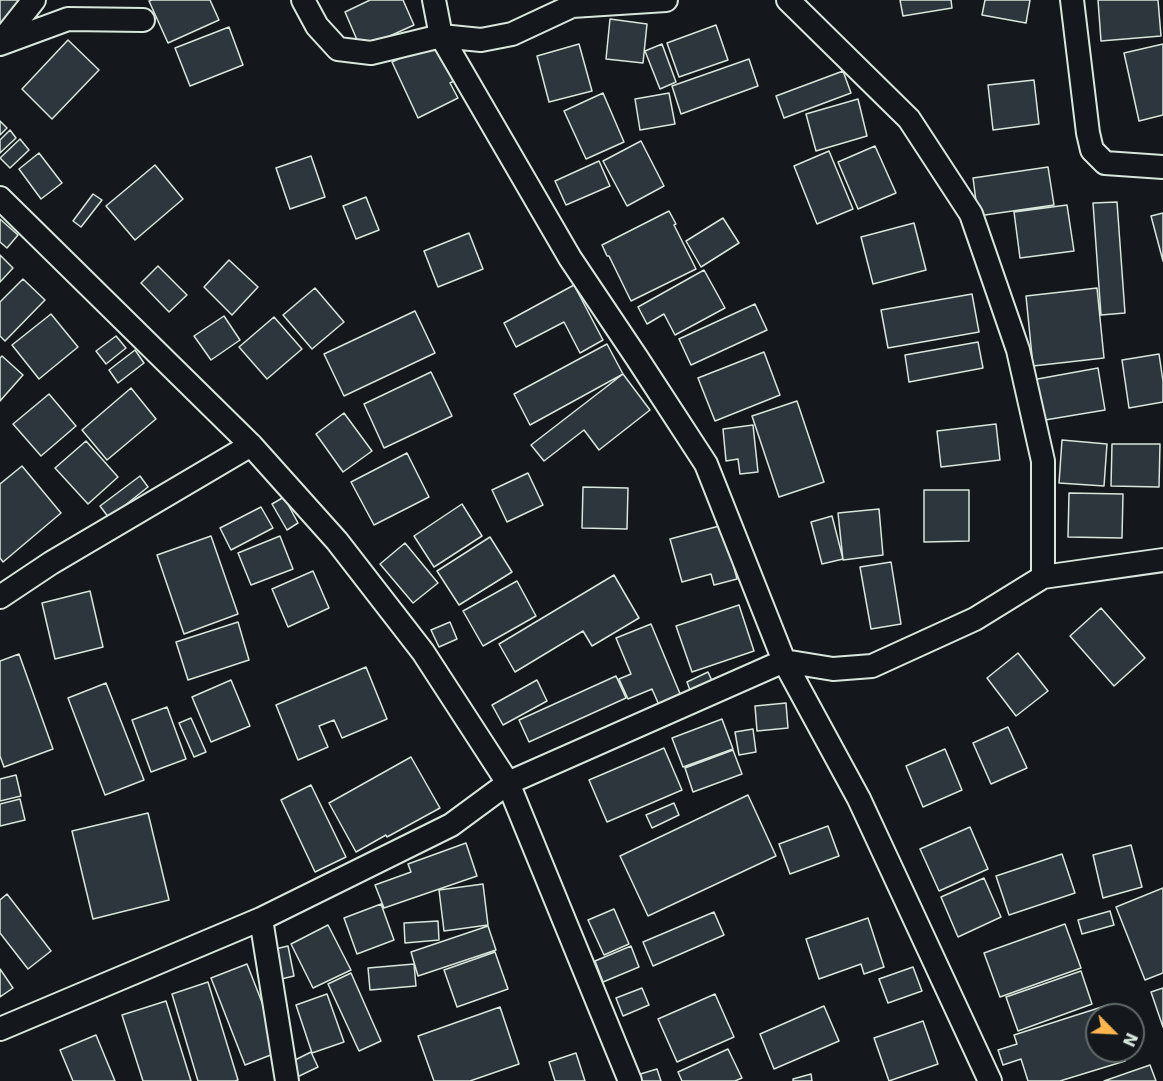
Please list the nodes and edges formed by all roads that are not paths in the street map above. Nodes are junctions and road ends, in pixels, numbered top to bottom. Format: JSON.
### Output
{"nodes":[{"id":1,"x":34,"y":0,"type":"edge"},
{"id":2,"x":303,"y":0,"type":"edge"},
{"id":3,"x":434,"y":0,"type":"edge"},
{"id":4,"x":666,"y":0,"type":"edge"},
{"id":5,"x":788,"y":0,"type":"edge"},
{"id":6,"x":1072,"y":0,"type":"edge"},
{"id":7,"x":143,"y":20,"type":"dead end"},
{"id":8,"x":441,"y":36,"type":"junction"},
{"id":9,"x":0,"y":43,"type":"edge"},
{"id":10,"x":1163,"y":167,"type":"edge"},
{"id":11,"x":0,"y":198,"type":"edge"},
{"id":12,"x":250,"y":445,"type":"junction"},
{"id":13,"x":1163,"y":560,"type":"edge"},
{"id":14,"x":1043,"y":577,"type":"junction"},
{"id":15,"x":0,"y":597,"type":"edge"},
{"id":16,"x":784,"y":660,"type":"junction"},
{"id":17,"x":508,"y":783,"type":"junction"},
{"id":18,"x":261,"y":919,"type":"junction"},
{"id":19,"x":0,"y":1029,"type":"edge"},
{"id":20,"x":287,"y":1081,"type":"edge"},
{"id":21,"x":630,"y":1081,"type":"edge"},
{"id":22,"x":990,"y":1081,"type":"edge"}],
"edges":[{"from":1,"to":9,"type":"street"},
{"from":2,"to":8,"type":"street"},
{"from":3,"to":8,"type":"street"},
{"from":4,"to":8,"type":"street"},
{"from":5,"to":14,"type":"street"},
{"from":6,"to":10,"type":"street"},
{"from":7,"to":9,"type":"street"},
{"from":8,"to":16,"type":"street"},
{"from":11,"to":12,"type":"street"},
{"from":12,"to":15,"type":"street"},
{"from":12,"to":17,"type":"street"},
{"from":13,"to":14,"type":"street"},
{"from":14,"to":16,"type":"street"},
{"from":16,"to":17,"type":"street"},
{"from":16,"to":22,"type":"street"},
{"from":17,"to":18,"type":"street"},
{"from":17,"to":21,"type":"street"},
{"from":18,"to":19,"type":"street"},
{"from":18,"to":20,"type":"street"}]}
